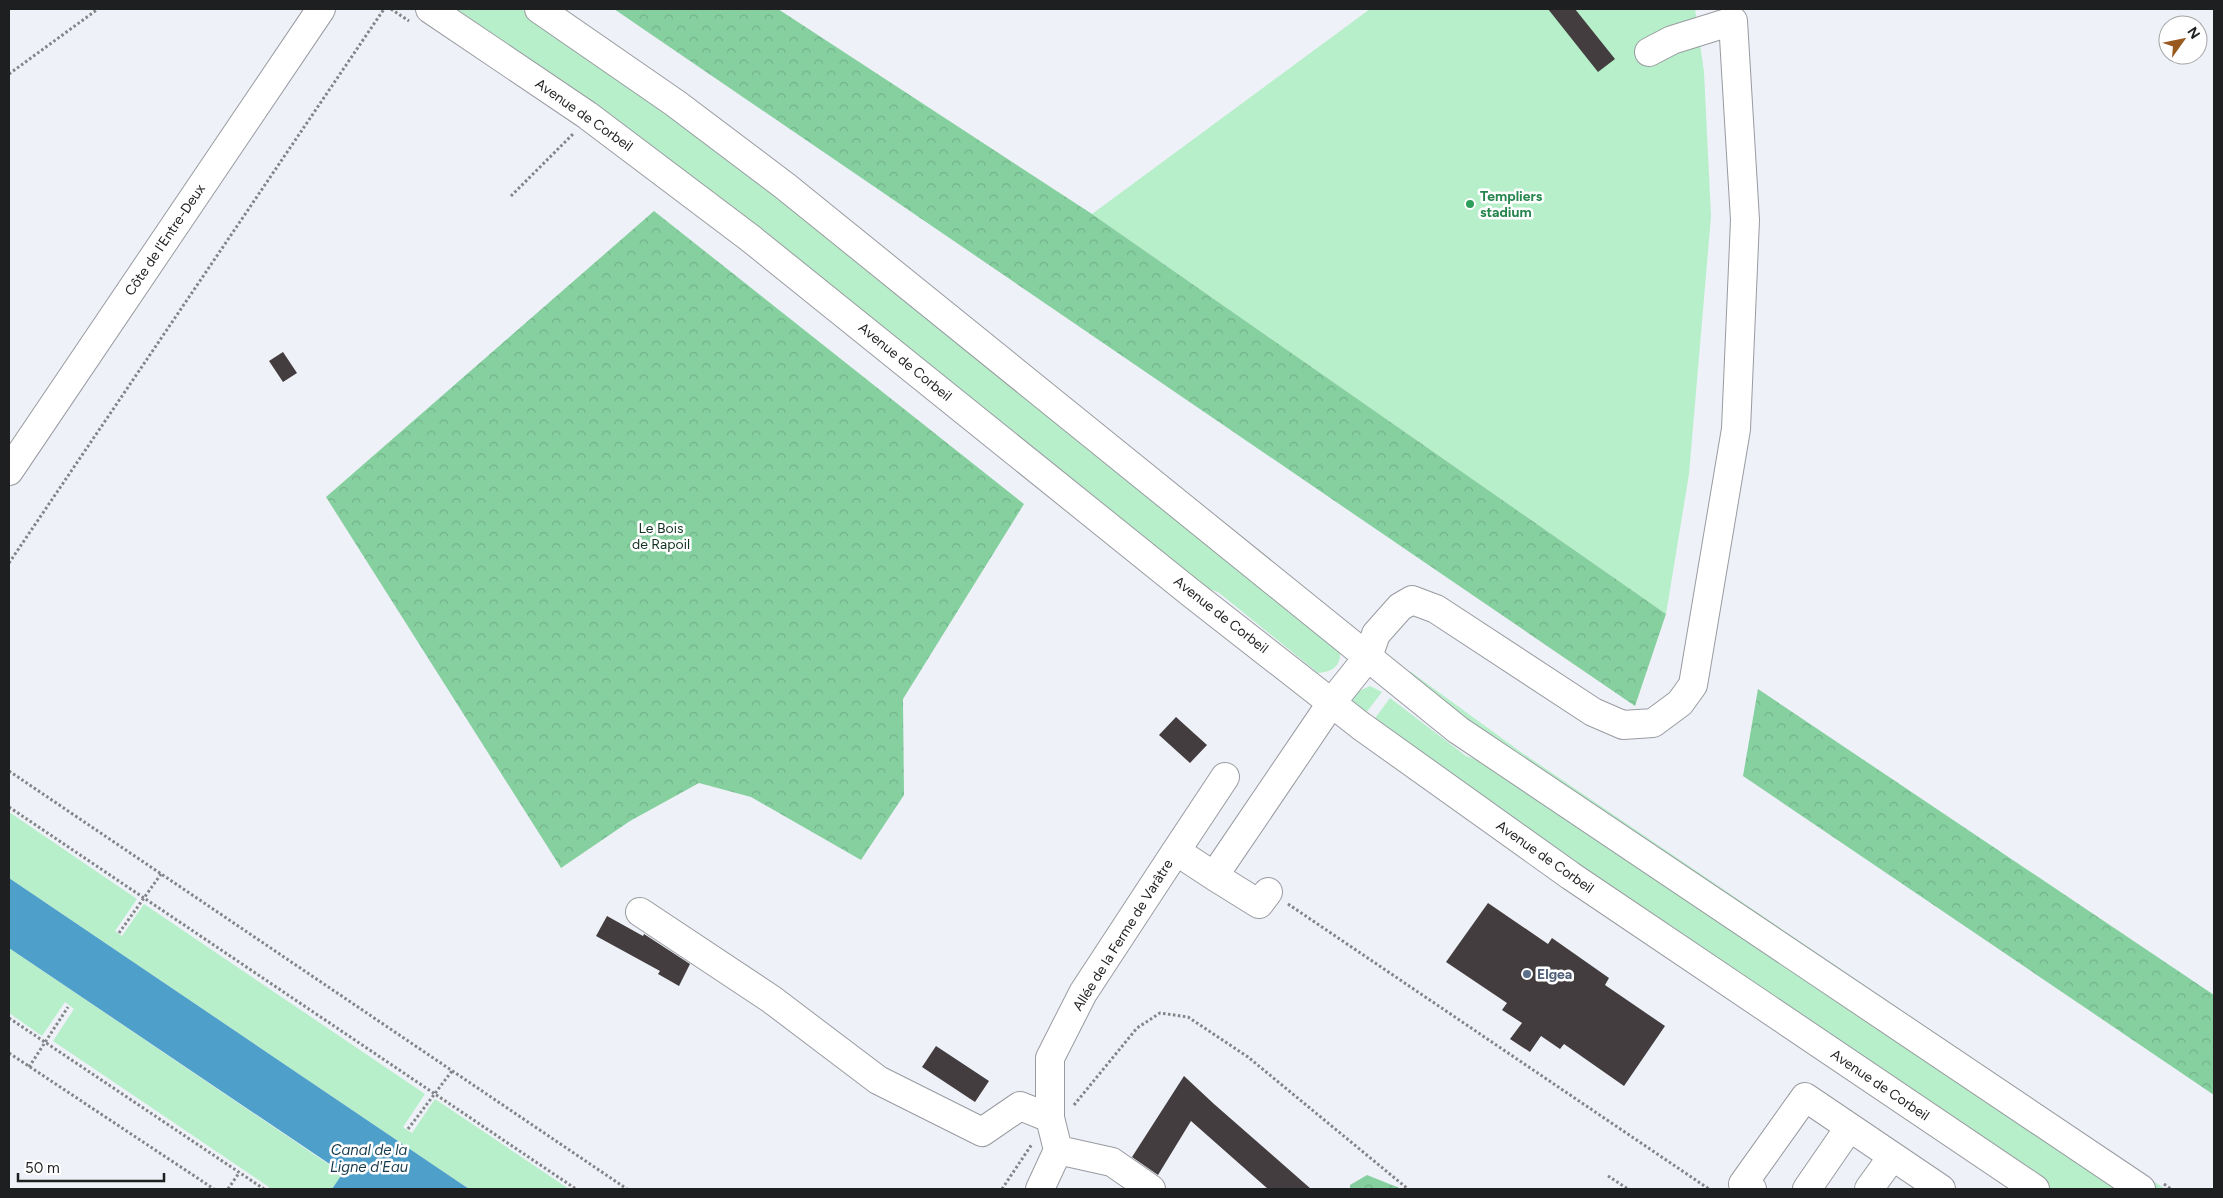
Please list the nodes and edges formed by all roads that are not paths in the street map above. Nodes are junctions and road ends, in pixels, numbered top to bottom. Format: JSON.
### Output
{"nodes":[{"id":1,"x":321,"y":9,"type":"edge"},
{"id":2,"x":430,"y":9,"type":"edge"},
{"id":3,"x":540,"y":9,"type":"edge"},
{"id":4,"x":1732,"y":15,"type":"edge"},
{"id":5,"x":1649,"y":52,"type":"dead end"},
{"id":6,"x":9,"y":471,"type":"edge"},
{"id":7,"x":1368,"y":657,"type":"junction"},
{"id":8,"x":1332,"y":702,"type":"junction"},
{"id":9,"x":1225,"y":777,"type":"dead end"},
{"id":10,"x":1176,"y":851,"type":"junction"},
{"id":11,"x":1214,"y":876,"type":"junction"},
{"id":12,"x":1268,"y":892,"type":"road end"},
{"id":13,"x":640,"y":912,"type":"dead end"},
{"id":14,"x":1050,"y":1118,"type":"junction"},
{"id":15,"x":1849,"y":1128,"type":"junction"},
{"id":16,"x":1058,"y":1150,"type":"junction"},
{"id":17,"x":1892,"y":1157,"type":"junction"},
{"id":18,"x":1936,"y":1188,"type":"edge"},
{"id":19,"x":1040,"y":1189,"type":"edge"},
{"id":20,"x":1151,"y":1189,"type":"edge"},
{"id":21,"x":1752,"y":1189,"type":"edge"},
{"id":22,"x":1807,"y":1189,"type":"edge"},
{"id":23,"x":1869,"y":1189,"type":"edge"},
{"id":24,"x":2035,"y":1189,"type":"edge"},
{"id":25,"x":2141,"y":1189,"type":"edge"}],
"edges":[{"from":1,"to":6,"type":"main road","name":"Côte de l'Entre-Deux"},
{"from":2,"to":8,"type":"main road","name":"Avenue de Corbeil"},
{"from":3,"to":7,"type":"main road"},
{"from":4,"to":5,"type":"main road"},
{"from":4,"to":7,"type":"main road"},
{"from":7,"to":8,"type":"main road"},
{"from":7,"to":25,"type":"main road"},
{"from":8,"to":11,"type":"main road"},
{"from":8,"to":24,"type":"main road","name":"Avenue de Corbeil"},
{"from":9,"to":10,"type":"main road"},
{"from":10,"to":11,"type":"main road","name":"Allée de la Ferme de Varâtre"},
{"from":10,"to":14,"type":"main road","name":"Allée de la Ferme de Varâtre"},
{"from":11,"to":12,"type":"main road","name":"Allée de la Ferme de Varâtre"},
{"from":13,"to":14,"type":"main road"},
{"from":14,"to":16,"type":"main road","name":"Allée de la Ferme de Varâtre"},
{"from":15,"to":17,"type":"main road"},
{"from":15,"to":21,"type":"main road"},
{"from":15,"to":22,"type":"main road"},
{"from":16,"to":19,"type":"main road"},
{"from":16,"to":20,"type":"main road"},
{"from":17,"to":18,"type":"main road"},
{"from":17,"to":23,"type":"main road"}]}
